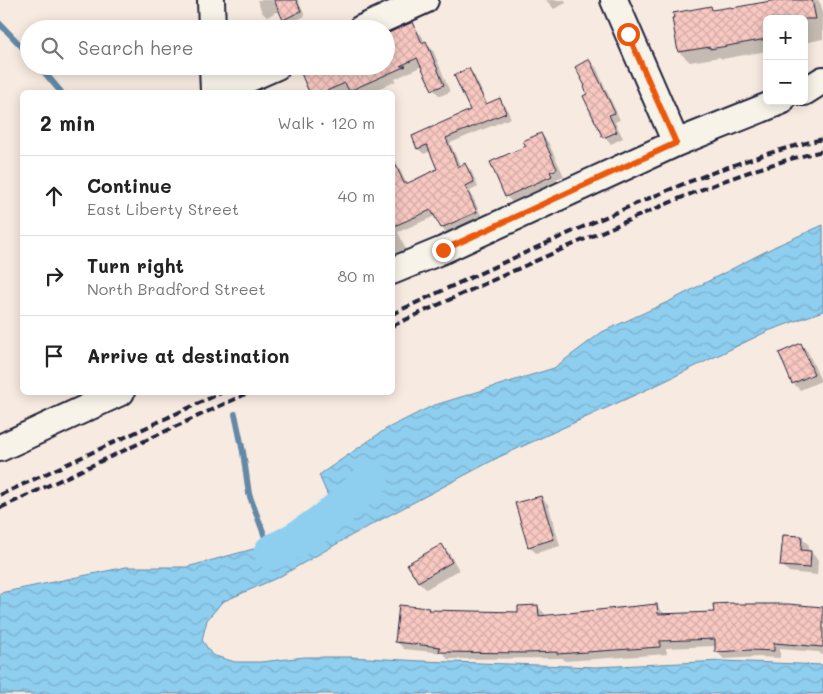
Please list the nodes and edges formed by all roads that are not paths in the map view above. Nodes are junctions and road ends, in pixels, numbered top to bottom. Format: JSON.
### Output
{"nodes":[{"id":1,"x":211,"y":0,"type":"edge"},
{"id":2,"x":425,"y":0,"type":"edge"},
{"id":3,"x":614,"y":0,"type":"edge"},
{"id":4,"x":212,"y":20,"type":"edge"},
{"id":5,"x":381,"y":20,"type":"edge"},
{"id":6,"x":213,"y":75,"type":"edge"},
{"id":7,"x":257,"y":75,"type":"edge"},
{"id":8,"x":823,"y":80,"type":"edge"},
{"id":9,"x":808,"y":89,"type":"edge"},
{"id":10,"x":214,"y":90,"type":"edge"},
{"id":11,"x":223,"y":90,"type":"edge"},
{"id":12,"x":771,"y":105,"type":"edge"},
{"id":13,"x":676,"y":143,"type":"junction"},
{"id":14,"x":395,"y":270,"type":"edge"},
{"id":15,"x":115,"y":395,"type":"edge"},
{"id":16,"x":0,"y":448,"type":"edge"}],
"edges":[{"from":1,"to":4,"type":"street"},
{"from":2,"to":5,"type":"street"},
{"from":3,"to":13,"type":"street"},
{"from":6,"to":10,"type":"street"},
{"from":7,"to":11,"type":"street"},
{"from":8,"to":9,"type":"street"},
{"from":12,"to":13,"type":"street"},
{"from":13,"to":14,"type":"street"},
{"from":15,"to":16,"type":"street"}]}
